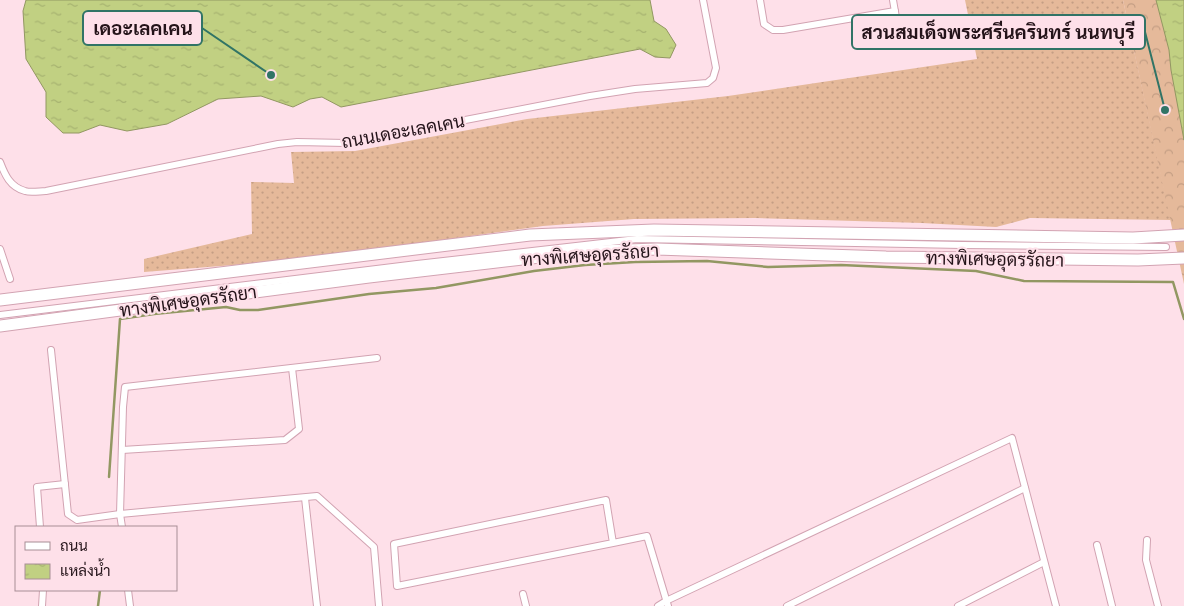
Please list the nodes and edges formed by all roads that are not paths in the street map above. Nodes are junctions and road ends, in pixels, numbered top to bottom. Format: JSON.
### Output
{"nodes":[{"id":1,"x":704,"y":0,"type":"edge"},
{"id":2,"x":760,"y":0,"type":"edge"},
{"id":3,"x":893,"y":0,"type":"edge"},
{"id":4,"x":895,"y":11,"type":"junction"},
{"id":5,"x":900,"y":41,"type":"dead end"},
{"id":6,"x":0,"y":162,"type":"edge"},
{"id":7,"x":1184,"y":235,"type":"edge"},
{"id":8,"x":1166,"y":247,"type":"dead end"},
{"id":9,"x":0,"y":249,"type":"edge"},
{"id":10,"x":1184,"y":258,"type":"edge"},
{"id":11,"x":10,"y":279,"type":"dead end"},
{"id":12,"x":0,"y":300,"type":"edge"},
{"id":13,"x":0,"y":315,"type":"edge"},
{"id":14,"x":0,"y":326,"type":"edge"},
{"id":15,"x":51,"y":350,"type":"dead end"},
{"id":16,"x":377,"y":358,"type":"dead end"},
{"id":17,"x":292,"y":368,"type":"junction"},
{"id":18,"x":122,"y":450,"type":"junction"},
{"id":19,"x":65,"y":484,"type":"junction"},
{"id":20,"x":1025,"y":488,"type":"junction"},
{"id":21,"x":305,"y":498,"type":"junction"},
{"id":22,"x":120,"y":514,"type":"junction"},
{"id":23,"x":40,"y":526,"type":"edge"},
{"id":24,"x":122,"y":526,"type":"edge"},
{"id":25,"x":1147,"y":540,"type":"dead end"},
{"id":26,"x":613,"y":543,"type":"junction"},
{"id":27,"x":1097,"y":545,"type":"dead end"},
{"id":28,"x":1044,"y":562,"type":"junction"},
{"id":29,"x":43,"y":591,"type":"edge"},
{"id":30,"x":128,"y":591,"type":"edge"},
{"id":31,"x":523,"y":594,"type":"dead end"},
{"id":32,"x":667,"y":603,"type":"edge"},
{"id":33,"x":42,"y":606,"type":"edge"},
{"id":34,"x":130,"y":606,"type":"edge"},
{"id":35,"x":317,"y":606,"type":"edge"},
{"id":36,"x":379,"y":606,"type":"edge"},
{"id":37,"x":526,"y":606,"type":"edge"},
{"id":38,"x":658,"y":606,"type":"edge"},
{"id":39,"x":787,"y":606,"type":"edge"},
{"id":40,"x":958,"y":606,"type":"edge"},
{"id":41,"x":1056,"y":606,"type":"edge"},
{"id":42,"x":1112,"y":606,"type":"edge"},
{"id":43,"x":1158,"y":606,"type":"edge"}],
"edges":[{"from":1,"to":6,"type":"street","name":"ถนนเดอะเลคเคน"},
{"from":2,"to":4,"type":"street"},
{"from":3,"to":4,"type":"street"},
{"from":4,"to":5,"type":"street"},
{"from":7,"to":12,"type":"highway","name":"ทางพิเศษอุดรรัถยา"},
{"from":8,"to":13,"type":"street"},
{"from":9,"to":11,"type":"street"},
{"from":10,"to":14,"type":"highway","name":"ทางพิเศษอุดรรัถยา"},
{"from":15,"to":19,"type":"street"},
{"from":16,"to":17,"type":"street"},
{"from":17,"to":18,"type":"street"},
{"from":17,"to":18,"type":"street"},
{"from":18,"to":22,"type":"street"},
{"from":19,"to":22,"type":"street"},
{"from":19,"to":23,"type":"street"},
{"from":20,"to":28,"type":"street"},
{"from":20,"to":32,"type":"street"},
{"from":20,"to":39,"type":"street"},
{"from":21,"to":22,"type":"street"},
{"from":21,"to":35,"type":"street"},
{"from":21,"to":36,"type":"street"},
{"from":22,"to":24,"type":"street"},
{"from":25,"to":43,"type":"street"},
{"from":26,"to":26,"type":"street"},
{"from":26,"to":32,"type":"street"},
{"from":27,"to":42,"type":"street"},
{"from":28,"to":40,"type":"street"},
{"from":28,"to":41,"type":"street"},
{"from":29,"to":33,"type":"street"},
{"from":30,"to":34,"type":"street"},
{"from":31,"to":37,"type":"street"},
{"from":32,"to":38,"type":"street"}]}
